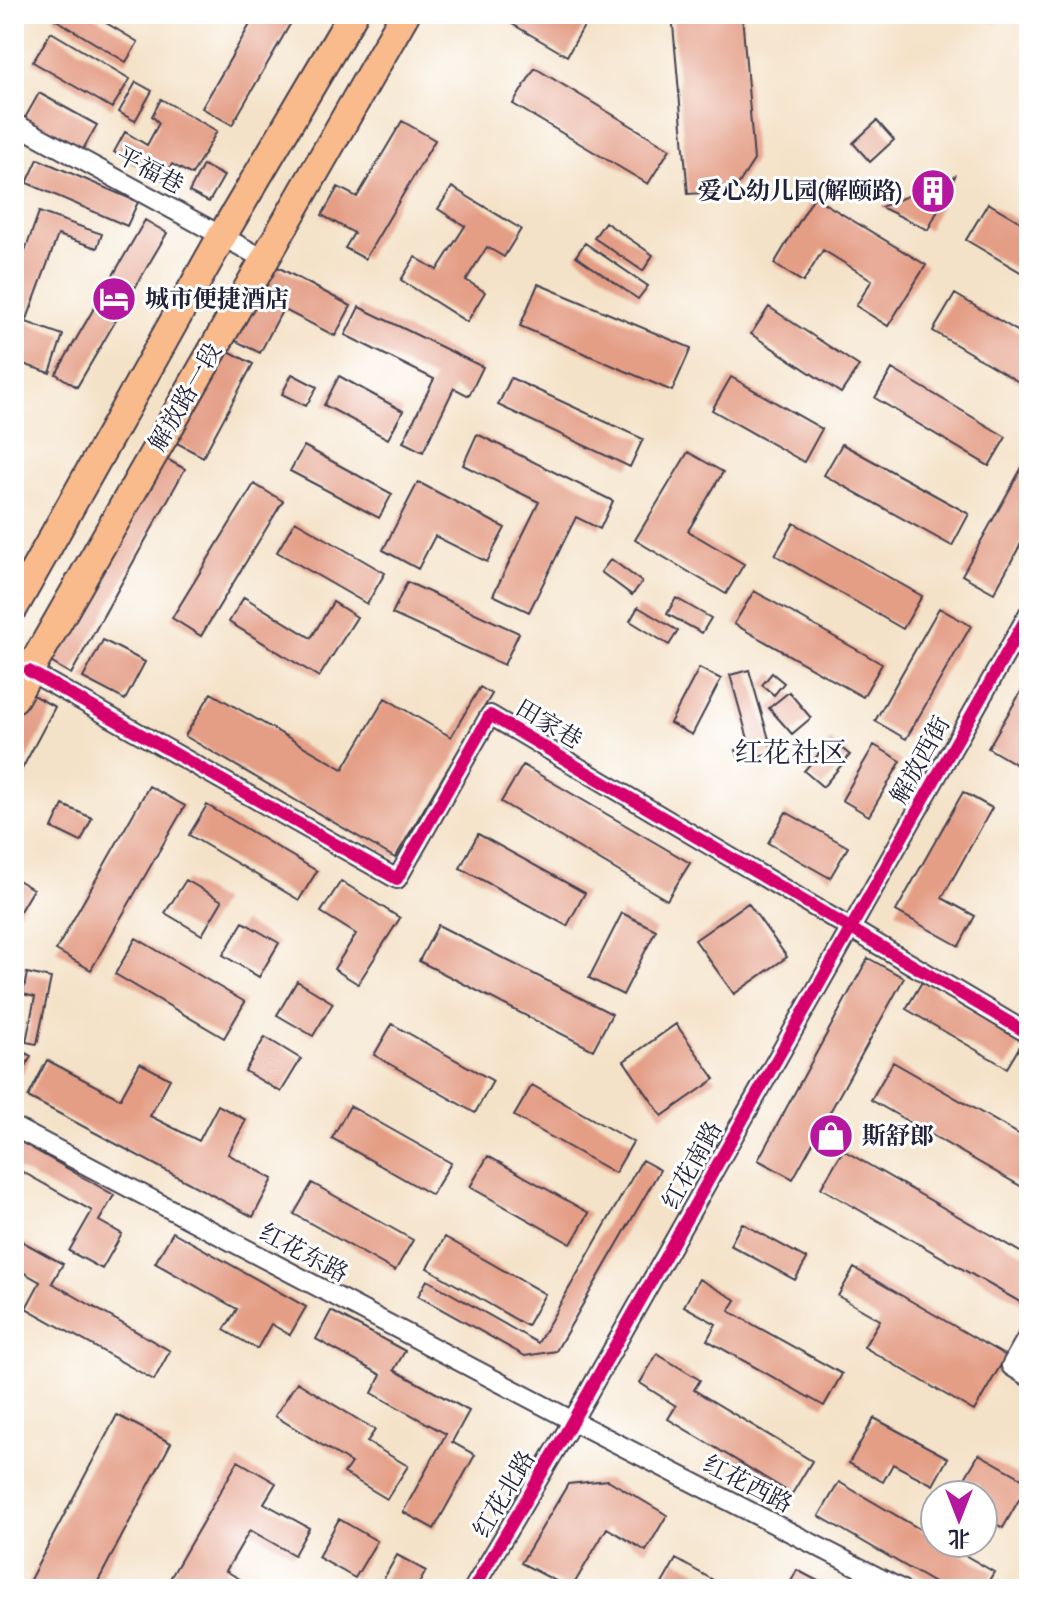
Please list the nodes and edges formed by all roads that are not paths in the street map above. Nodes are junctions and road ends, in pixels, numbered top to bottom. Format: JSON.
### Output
{"nodes":[{"id":1,"x":353,"y":14,"type":"edge"},
{"id":2,"x":405,"y":14,"type":"edge"},
{"id":3,"x":14,"y":123,"type":"edge"},
{"id":4,"x":222,"y":236,"type":"junction"},
{"id":5,"x":264,"y":259,"type":"junction"},
{"id":6,"x":14,"y":607,"type":"edge"},
{"id":7,"x":1029,"y":613,"type":"edge"},
{"id":8,"x":29,"y":671,"type":"junction"},
{"id":9,"x":14,"y":698,"type":"edge"},
{"id":10,"x":850,"y":930,"type":"junction"},
{"id":11,"x":1029,"y":1034,"type":"edge"},
{"id":12,"x":14,"y":1127,"type":"edge"},
{"id":13,"x":1029,"y":1334,"type":"edge"},
{"id":14,"x":1029,"y":1377,"type":"edge"},
{"id":15,"x":573,"y":1421,"type":"junction"},
{"id":16,"x":473,"y":1589,"type":"edge"},
{"id":17,"x":901,"y":1589,"type":"edge"}],
"edges":[{"from":1,"to":4,"type":"main road","name":"解放路一段"},
{"from":2,"to":5,"type":"main road","name":"解放路一段"},
{"from":3,"to":4,"type":"street","name":"平福巷"},
{"from":4,"to":5,"type":"street","name":"平福巷"},
{"from":4,"to":6,"type":"main road","name":"解放路一段"},
{"from":5,"to":8,"type":"main road","name":"解放路一段"},
{"from":7,"to":10,"type":"street","name":"解放西街"},
{"from":8,"to":9,"type":"main road","name":"解放路一段"},
{"from":8,"to":10,"type":"street","name":"田家巷"},
{"from":10,"to":11,"type":"street","name":"田家巷"},
{"from":10,"to":15,"type":"street","name":"红花南路"},
{"from":12,"to":15,"type":"street","name":"红花东路"},
{"from":13,"to":14,"type":"street"},
{"from":15,"to":16,"type":"street","name":"红花北路"},
{"from":15,"to":17,"type":"street","name":"红花西路"}]}
